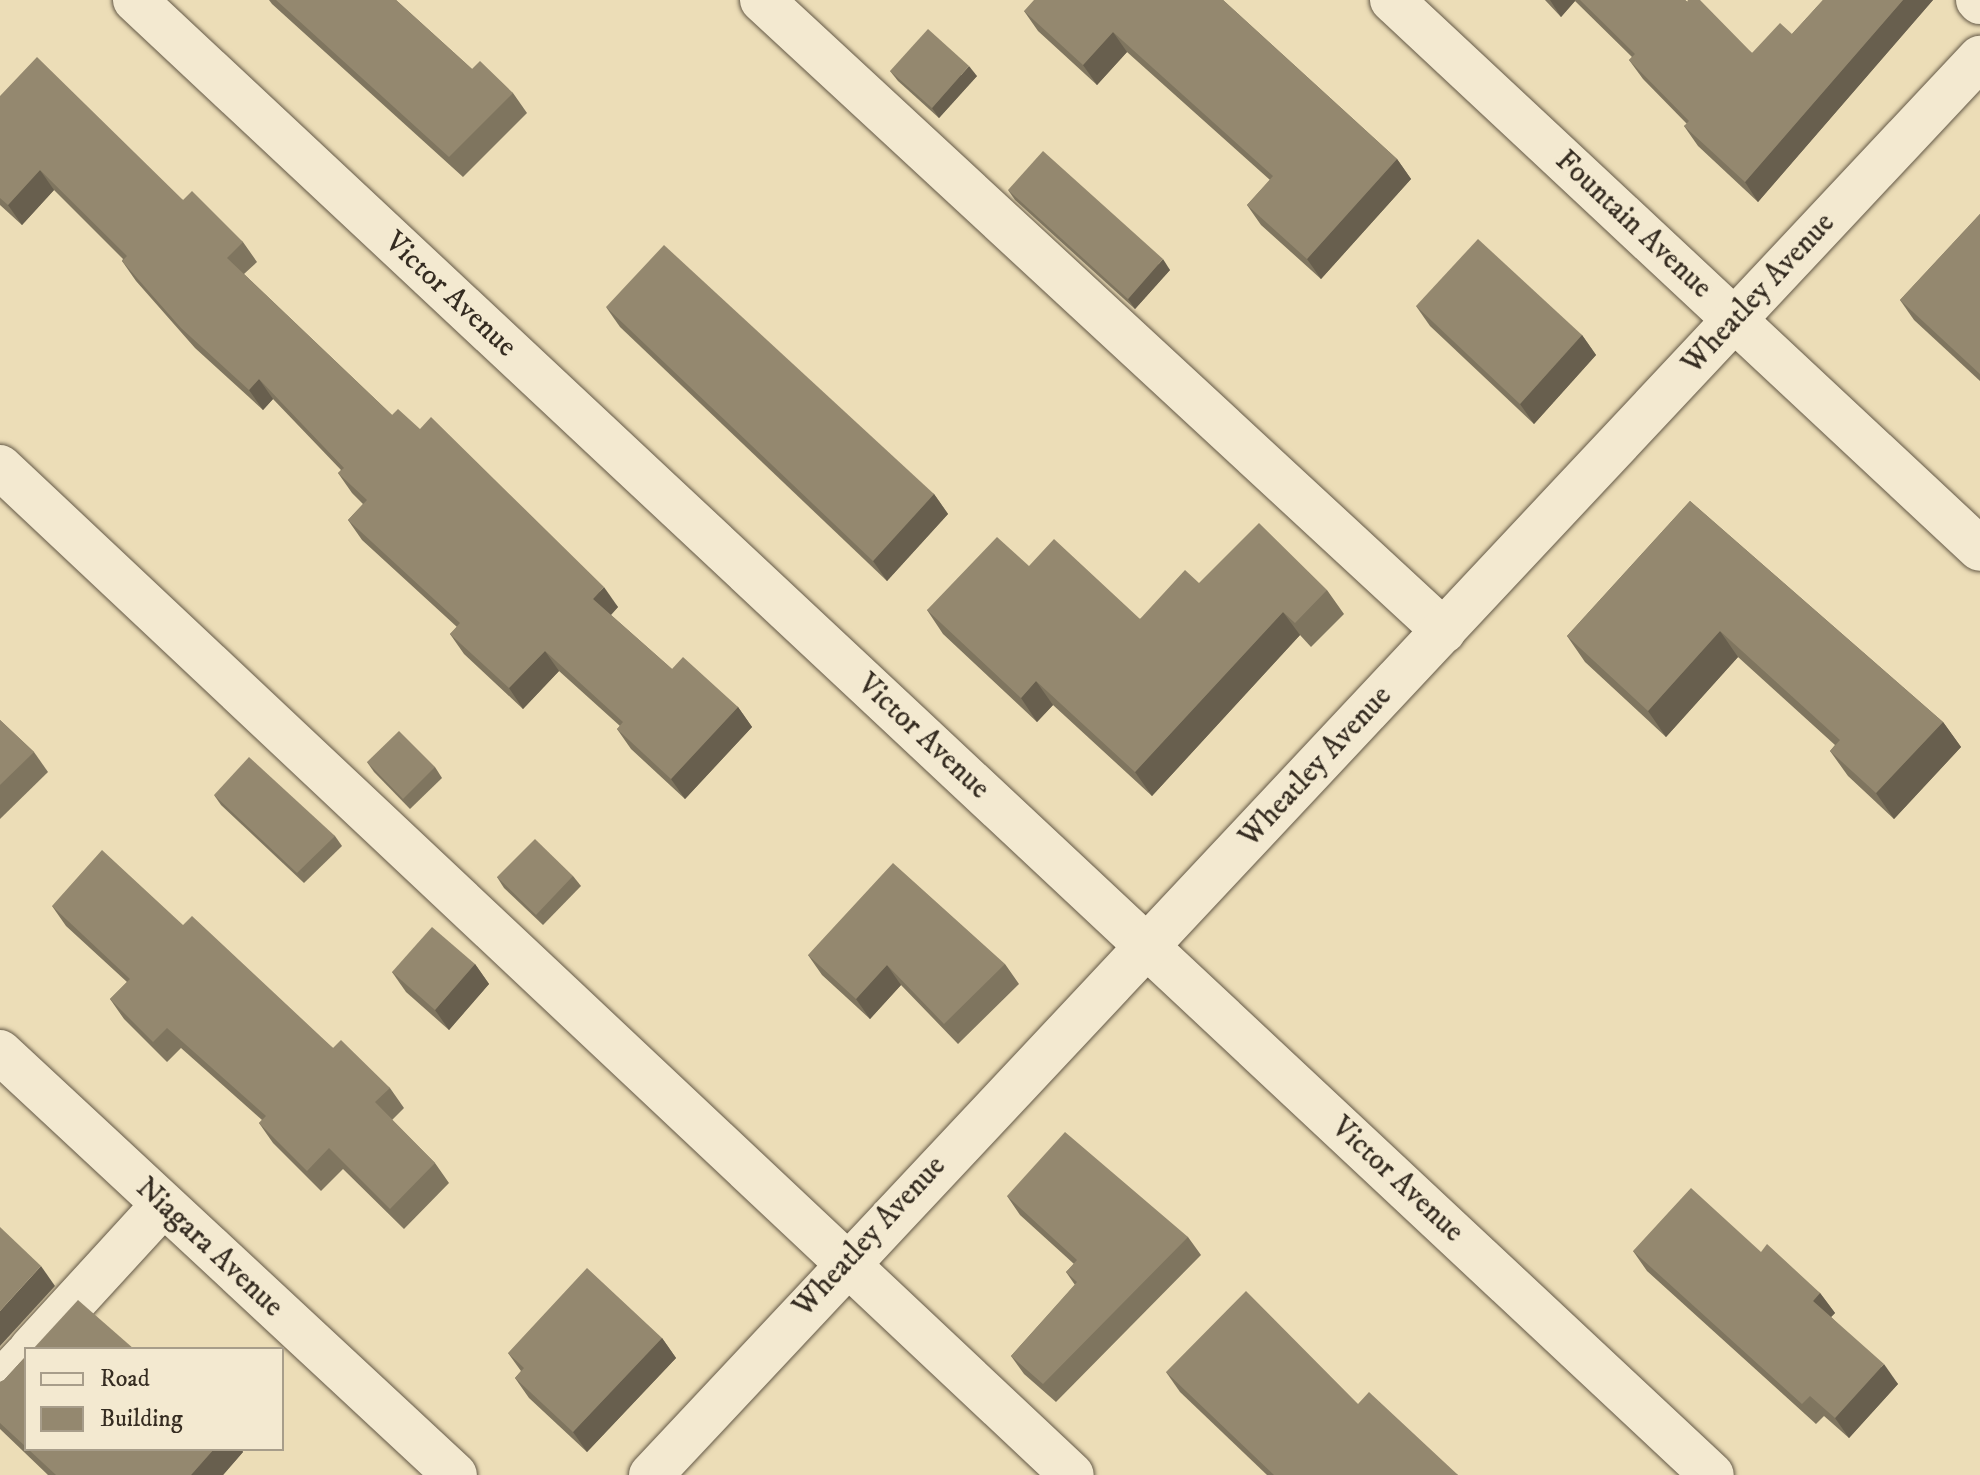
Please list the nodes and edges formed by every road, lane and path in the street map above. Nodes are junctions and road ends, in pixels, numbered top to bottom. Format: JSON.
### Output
{"nodes":[{"id":1,"x":135,"y":0,"type":"edge"},
{"id":2,"x":762,"y":0,"type":"edge"},
{"id":3,"x":1392,"y":0,"type":"edge"},
{"id":4,"x":1980,"y":58,"type":"edge"},
{"id":5,"x":1735,"y":320,"type":"junction"},
{"id":6,"x":0,"y":467,"type":"edge"},
{"id":7,"x":1980,"y":549,"type":"edge"},
{"id":8,"x":1444,"y":631,"type":"junction"},
{"id":9,"x":1148,"y":947,"type":"junction"},
{"id":10,"x":0,"y":1052,"type":"edge"},
{"id":11,"x":163,"y":1205,"type":"junction"},
{"id":12,"x":844,"y":1261,"type":"junction"},
{"id":13,"x":33,"y":1347,"type":"edge"},
{"id":14,"x":24,"y":1357,"type":"edge"},
{"id":15,"x":0,"y":1383,"type":"edge"},
{"id":16,"x":455,"y":1475,"type":"edge"},
{"id":17,"x":651,"y":1475,"type":"edge"},
{"id":18,"x":1072,"y":1475,"type":"edge"},
{"id":19,"x":1712,"y":1475,"type":"edge"}],
"edges":[{"from":1,"to":9,"type":"street","name":"Victor Avenue"},
{"from":2,"to":8,"type":"street"},
{"from":3,"to":5,"type":"street","name":"Fountain Avenue"},
{"from":4,"to":5,"type":"street","name":"Wheatley Avenue"},
{"from":5,"to":7,"type":"street","name":"Fountain Avenue"},
{"from":5,"to":8,"type":"street","name":"Wheatley Avenue"},
{"from":6,"to":12,"type":"street"},
{"from":8,"to":9,"type":"street","name":"Wheatley Avenue"},
{"from":9,"to":12,"type":"street","name":"Wheatley Avenue"},
{"from":9,"to":19,"type":"street","name":"Victor Avenue"},
{"from":10,"to":11,"type":"street","name":"Niagara Avenue"},
{"from":11,"to":13,"type":"street"},
{"from":11,"to":16,"type":"street","name":"Niagara Avenue"},
{"from":12,"to":17,"type":"street","name":"Wheatley Avenue"},
{"from":12,"to":18,"type":"street"},
{"from":14,"to":15,"type":"street"}]}
